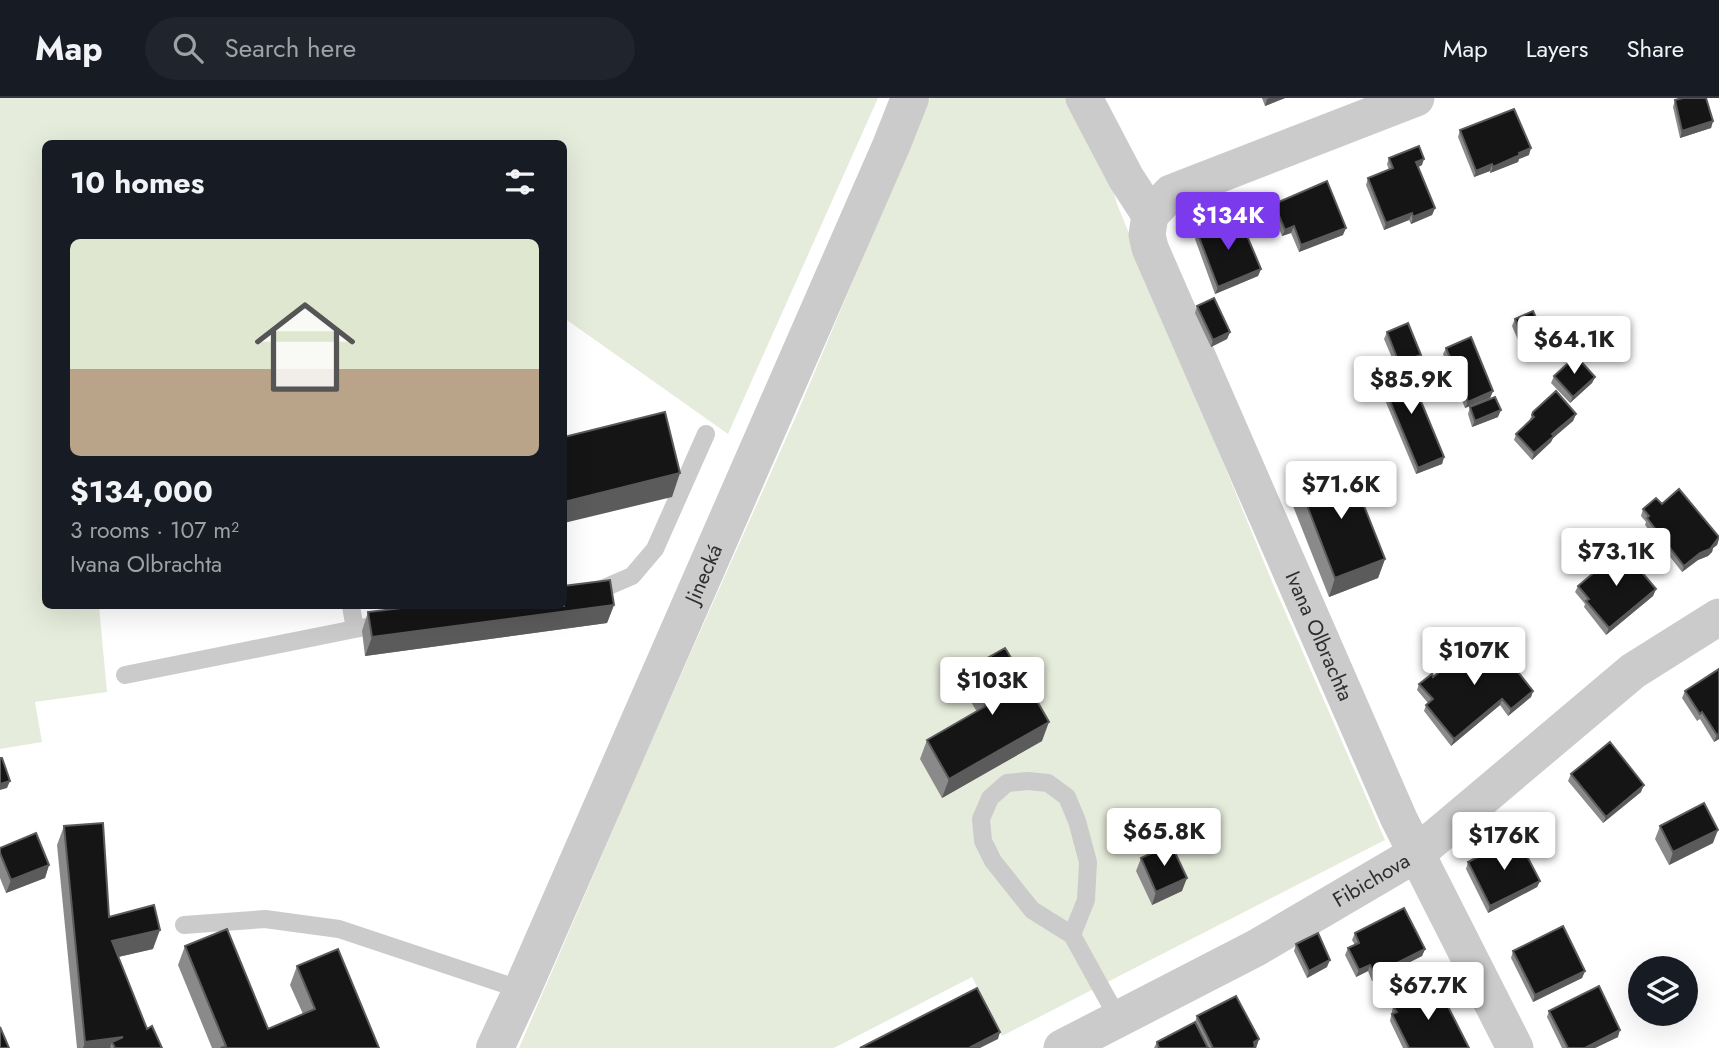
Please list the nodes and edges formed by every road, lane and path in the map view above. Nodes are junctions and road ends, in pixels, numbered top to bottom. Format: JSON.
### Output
{"nodes":[{"id":1,"x":910,"y":98,"type":"edge"},
{"id":2,"x":1084,"y":98,"type":"edge"},
{"id":3,"x":1416,"y":98,"type":"edge"},
{"id":4,"x":1150,"y":215,"type":"junction"},
{"id":5,"x":706,"y":434,"type":"dead end"},
{"id":6,"x":567,"y":596,"type":"edge"},
{"id":7,"x":352,"y":609,"type":"edge"},
{"id":8,"x":1719,"y":617,"type":"edge"},
{"id":9,"x":382,"y":624,"type":"edge"},
{"id":10,"x":355,"y":629,"type":"junction"},
{"id":11,"x":125,"y":675,"type":"dead end"},
{"id":12,"x":1416,"y":854,"type":"junction"},
{"id":13,"x":184,"y":925,"type":"dead end"},
{"id":14,"x":1072,"y":936,"type":"junction"},
{"id":15,"x":522,"y":990,"type":"junction"},
{"id":16,"x":1119,"y":1020,"type":"junction"},
{"id":17,"x":495,"y":1048,"type":"edge"},
{"id":18,"x":1062,"y":1048,"type":"edge"},
{"id":19,"x":1514,"y":1048,"type":"edge"}],
"edges":[{"from":1,"to":15,"type":"street","name":"Jinecká"},
{"from":2,"to":4,"type":"street"},
{"from":3,"to":4,"type":"street"},
{"from":4,"to":12,"type":"street","name":"Ivana Olbrachta"},
{"from":5,"to":6,"type":"lane"},
{"from":7,"to":10,"type":"lane"},
{"from":8,"to":12,"type":"street","name":"Fibichova"},
{"from":9,"to":10,"type":"lane"},
{"from":10,"to":11,"type":"lane"},
{"from":12,"to":16,"type":"street","name":"Fibichova"},
{"from":12,"to":19,"type":"street","name":"Ivana Olbrachta"},
{"from":13,"to":15,"type":"lane"},
{"from":14,"to":14,"type":"lane"},
{"from":14,"to":16,"type":"lane"},
{"from":15,"to":17,"type":"street","name":"Jinecká"},
{"from":16,"to":18,"type":"street","name":"Fibichova"}]}
